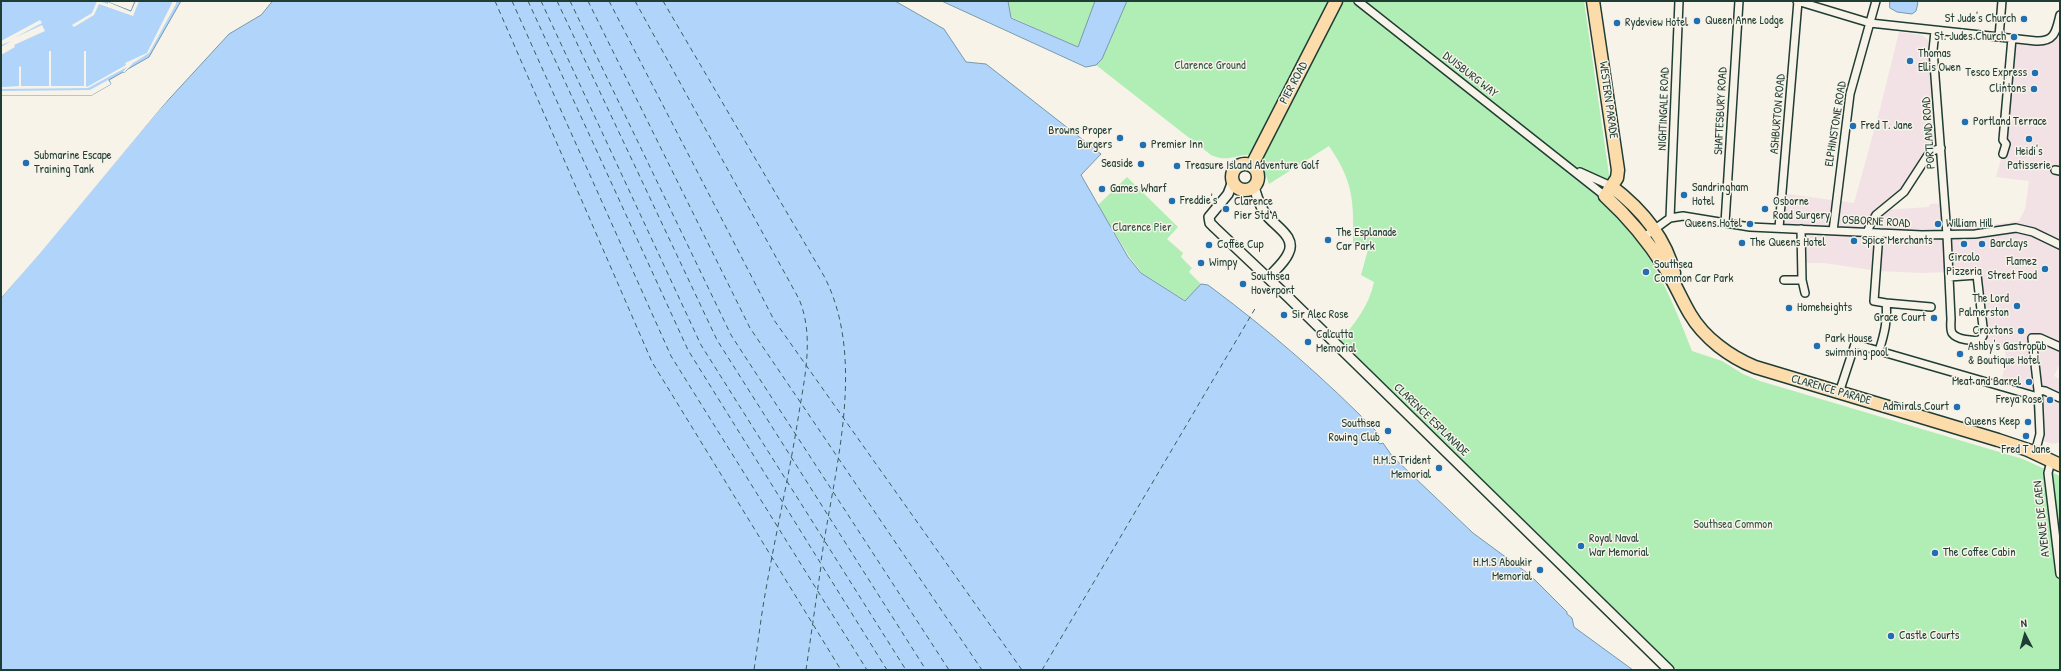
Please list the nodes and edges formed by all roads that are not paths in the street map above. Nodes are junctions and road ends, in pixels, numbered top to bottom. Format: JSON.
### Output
{"nodes":[{"id":1,"x":1336,"y":1,"type":"edge"},
{"id":2,"x":1358,"y":1,"type":"edge"},
{"id":3,"x":1593,"y":1,"type":"edge"},
{"id":4,"x":1679,"y":1,"type":"edge"},
{"id":5,"x":1739,"y":1,"type":"edge"},
{"id":6,"x":1798,"y":1,"type":"edge"},
{"id":7,"x":1876,"y":1,"type":"edge"},
{"id":8,"x":2002,"y":1,"type":"edge"},
{"id":9,"x":2060,"y":18,"type":"edge"},
{"id":10,"x":1870,"y":23,"type":"junction"},
{"id":11,"x":1935,"y":30,"type":"junction"},
{"id":12,"x":1999,"y":37,"type":"junction"},
{"id":13,"x":2012,"y":38,"type":"junction"},
{"id":14,"x":1940,"y":148,"type":"junction"},
{"id":15,"x":2003,"y":154,"type":"dead end"},
{"id":16,"x":1252,"y":165,"type":"junction"},
{"id":17,"x":1569,"y":166,"type":"junction"},
{"id":18,"x":1233,"y":182,"type":"junction"},
{"id":19,"x":1254,"y":186,"type":"junction"},
{"id":20,"x":1608,"y":191,"type":"junction"},
{"id":21,"x":1670,"y":218,"type":"junction"},
{"id":22,"x":1725,"y":223,"type":"junction"},
{"id":23,"x":1779,"y":228,"type":"junction"},
{"id":24,"x":1654,"y":229,"type":"junction"},
{"id":25,"x":1801,"y":229,"type":"junction"},
{"id":26,"x":1833,"y":231,"type":"junction"},
{"id":27,"x":1867,"y":233,"type":"junction"},
{"id":28,"x":1879,"y":233,"type":"junction"},
{"id":29,"x":1947,"y":235,"type":"junction"},
{"id":30,"x":1644,"y":237,"type":"junction"},
{"id":31,"x":2060,"y":246,"type":"edge"},
{"id":32,"x":1949,"y":277,"type":"junction"},
{"id":33,"x":1268,"y":278,"type":"junction"},
{"id":34,"x":1784,"y":280,"type":"dead end"},
{"id":35,"x":1802,"y":280,"type":"junction"},
{"id":36,"x":1677,"y":288,"type":"junction"},
{"id":37,"x":1805,"y":293,"type":"dead end"},
{"id":38,"x":1886,"y":303,"type":"junction"},
{"id":39,"x":1932,"y":307,"type":"dead end"},
{"id":40,"x":2060,"y":347,"type":"edge"},
{"id":41,"x":1879,"y":351,"type":"junction"},
{"id":42,"x":1839,"y":393,"type":"junction"},
{"id":43,"x":2038,"y":393,"type":"junction"},
{"id":44,"x":2060,"y":398,"type":"edge"},
{"id":45,"x":2034,"y":454,"type":"junction"},
{"id":46,"x":2056,"y":463,"type":"edge"},
{"id":47,"x":2060,"y":574,"type":"edge"},
{"id":48,"x":1669,"y":670,"type":"edge"}],
"edges":[{"from":1,"to":16,"type":"main road","name":"PIER ROAD"},
{"from":2,"to":17,"type":"street","name":"DUISBURG WAY"},
{"from":3,"to":20,"type":"main road","name":"WESTERN PARADE"},
{"from":4,"to":21,"type":"street","name":"NIGHTINGALE ROAD"},
{"from":5,"to":22,"type":"street","name":"SHAFTESBURY ROAD"},
{"from":6,"to":10,"type":"street"},
{"from":6,"to":23,"type":"street","name":"ASHBURTON ROAD"},
{"from":7,"to":10,"type":"street","name":"ELPHINSTONE ROAD"},
{"from":8,"to":12,"type":"street"},
{"from":9,"to":13,"type":"street"},
{"from":10,"to":11,"type":"street"},
{"from":10,"to":26,"type":"street","name":"ELPHINSTONE ROAD"},
{"from":11,"to":12,"type":"street"},
{"from":11,"to":14,"type":"street","name":"PORTLAND ROAD"},
{"from":12,"to":13,"type":"street"},
{"from":13,"to":15,"type":"street"},
{"from":14,"to":27,"type":"street"},
{"from":14,"to":29,"type":"street","name":"PORTLAND ROAD"},
{"from":16,"to":18,"type":"main road"},
{"from":16,"to":19,"type":"main road"},
{"from":17,"to":20,"type":"street","name":"DUISBURG WAY"},
{"from":17,"to":20,"type":"street","name":"DUISBURG WAY"},
{"from":18,"to":19,"type":"main road"},
{"from":18,"to":33,"type":"street","name":"CLARENCE ESPLANADE"},
{"from":19,"to":33,"type":"street"},
{"from":20,"to":24,"type":"main road","name":"CLARENCE PARADE"},
{"from":20,"to":30,"type":"main road","name":"CLARENCE PARADE"},
{"from":21,"to":22,"type":"street","name":"OSBORNE ROAD"},
{"from":21,"to":24,"type":"street"},
{"from":22,"to":23,"type":"street","name":"OSBORNE ROAD"},
{"from":23,"to":25,"type":"street","name":"OSBORNE ROAD"},
{"from":24,"to":30,"type":"street"},
{"from":24,"to":36,"type":"main road","name":"CLARENCE PARADE"},
{"from":25,"to":26,"type":"street","name":"OSBORNE ROAD"},
{"from":25,"to":35,"type":"street"},
{"from":26,"to":27,"type":"street","name":"OSBORNE ROAD"},
{"from":27,"to":28,"type":"street","name":"OSBORNE ROAD"},
{"from":28,"to":29,"type":"street","name":"OSBORNE ROAD"},
{"from":28,"to":38,"type":"street"},
{"from":29,"to":31,"type":"street","name":"OSBORNE ROAD"},
{"from":29,"to":32,"type":"street","name":"PORTLAND ROAD"},
{"from":30,"to":36,"type":"main road","name":"CLARENCE PARADE"},
{"from":32,"to":32,"type":"street","name":"PORTLAND ROAD"},
{"from":33,"to":48,"type":"street","name":"CLARENCE ESPLANADE"},
{"from":34,"to":35,"type":"street"},
{"from":35,"to":37,"type":"street"},
{"from":36,"to":42,"type":"main road","name":"CLARENCE PARADE"},
{"from":38,"to":39,"type":"street"},
{"from":38,"to":41,"type":"street"},
{"from":40,"to":43,"type":"street"},
{"from":41,"to":42,"type":"street"},
{"from":41,"to":43,"type":"street"},
{"from":42,"to":45,"type":"main road","name":"CLARENCE PARADE"},
{"from":43,"to":44,"type":"street"},
{"from":43,"to":45,"type":"street"},
{"from":45,"to":46,"type":"main road","name":"CLARENCE PARADE"},
{"from":46,"to":47,"type":"street","name":"AVENUE DE CAEN"}]}
